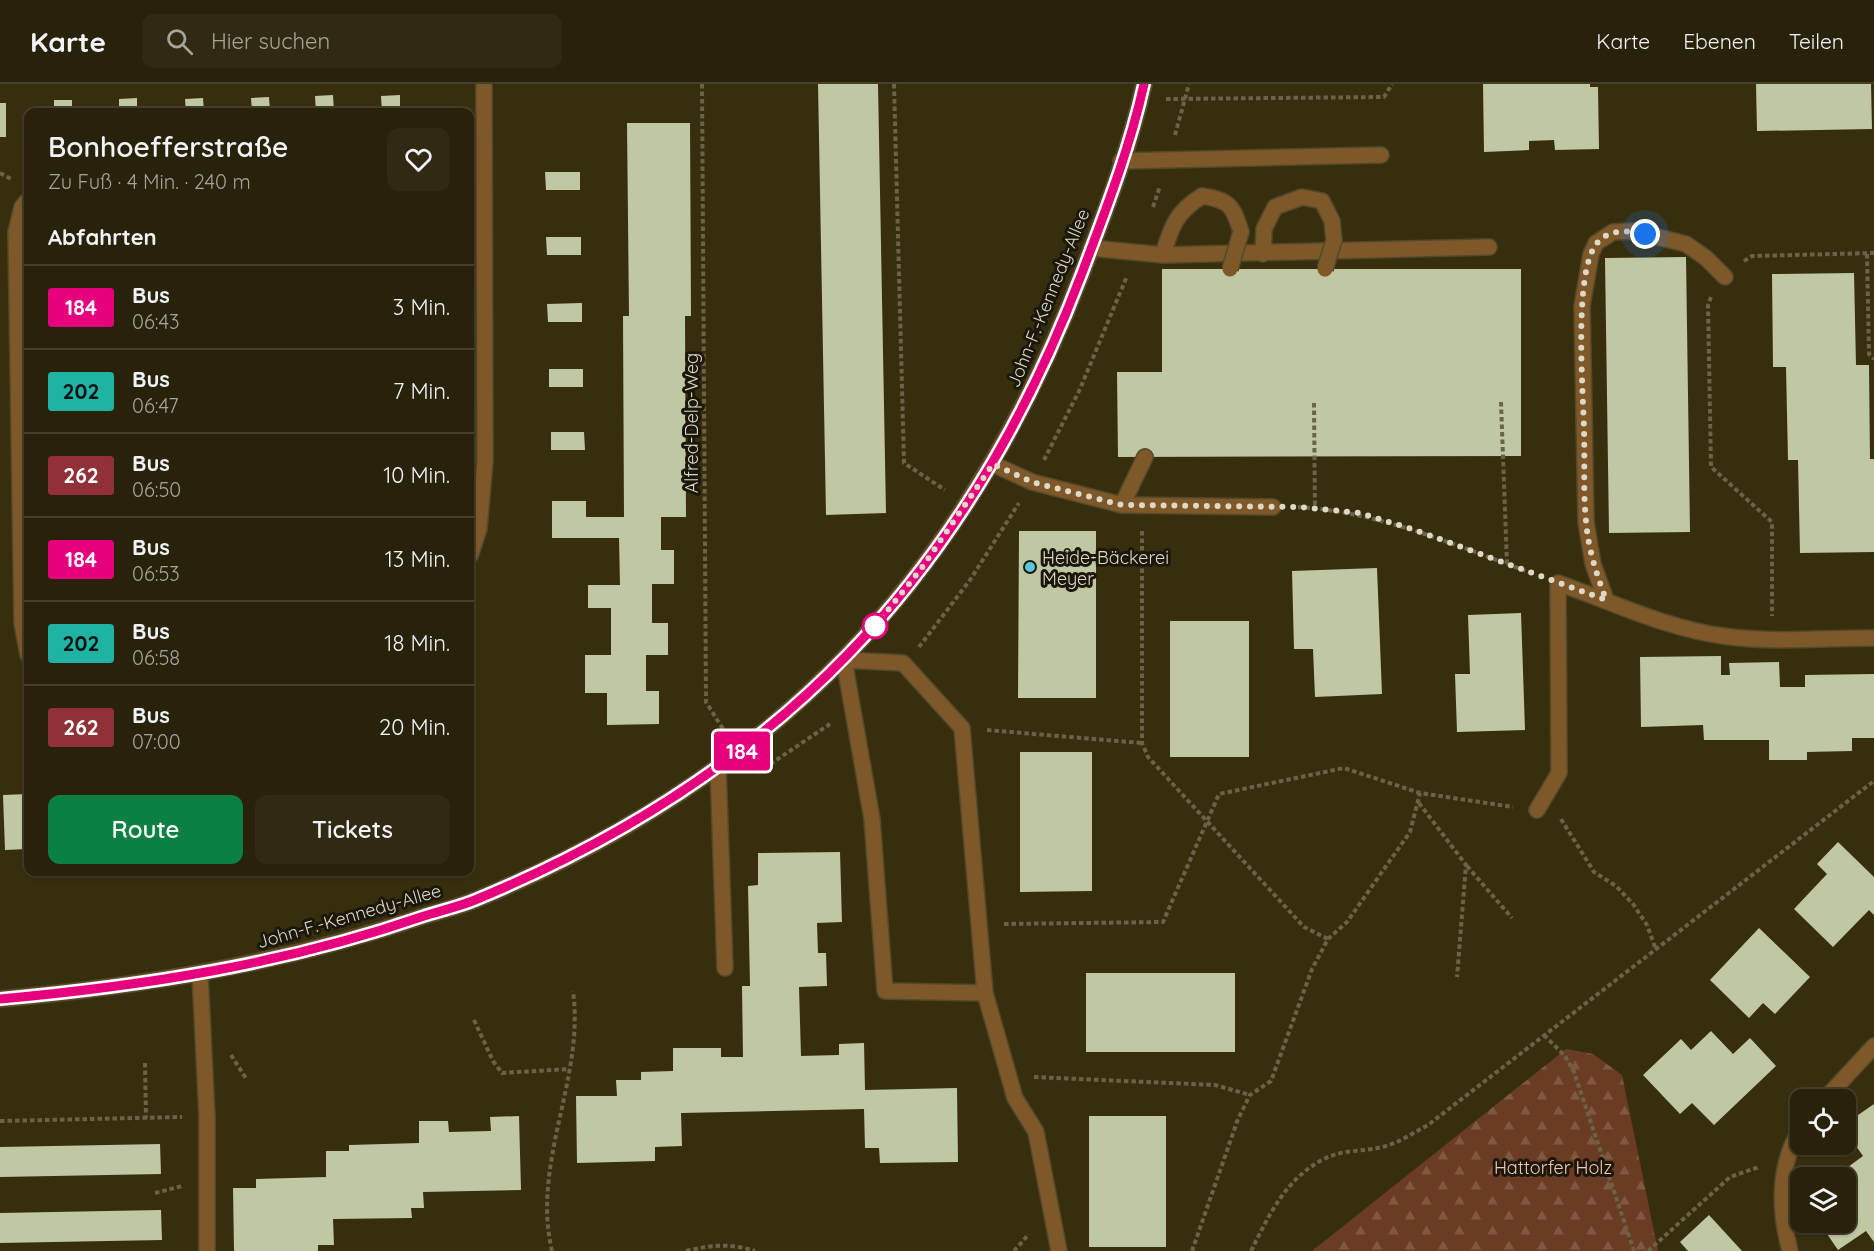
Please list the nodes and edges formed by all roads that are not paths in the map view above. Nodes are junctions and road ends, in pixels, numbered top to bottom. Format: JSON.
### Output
{"nodes":[{"id":1,"x":484,"y":84,"type":"edge"},
{"id":2,"x":1143,"y":91,"type":"edge"},
{"id":3,"x":1381,"y":155,"type":"dead end"},
{"id":4,"x":1121,"y":161,"type":"junction"},
{"id":5,"x":476,"y":171,"type":"edge"},
{"id":6,"x":24,"y":205,"type":"edge"},
{"id":7,"x":1489,"y":247,"type":"dead end"},
{"id":8,"x":1091,"y":248,"type":"junction"},
{"id":9,"x":1263,"y":254,"type":"junction"},
{"id":10,"x":1163,"y":255,"type":"junction"},
{"id":11,"x":1230,"y":269,"type":"dead end"},
{"id":12,"x":1325,"y":269,"type":"dead end"},
{"id":13,"x":1725,"y":277,"type":"road end"},
{"id":14,"x":1145,"y":457,"type":"dead end"},
{"id":15,"x":993,"y":464,"type":"junction"},
{"id":16,"x":1122,"y":505,"type":"junction"},
{"id":17,"x":1273,"y":507,"type":"road end"},
{"id":18,"x":474,"y":544,"type":"edge"},
{"id":19,"x":1606,"y":600,"type":"junction"},
{"id":20,"x":24,"y":634,"type":"edge"},
{"id":21,"x":1874,"y":638,"type":"edge"},
{"id":22,"x":844,"y":660,"type":"junction"},
{"id":23,"x":718,"y":767,"type":"junction"},
{"id":24,"x":1537,"y":810,"type":"road end"},
{"id":25,"x":725,"y":968,"type":"dead end"},
{"id":26,"x":200,"y":974,"type":"junction"},
{"id":27,"x":985,"y":993,"type":"junction"},
{"id":28,"x":0,"y":999,"type":"edge"},
{"id":29,"x":1874,"y":1046,"type":"edge"},
{"id":30,"x":1834,"y":1089,"type":"edge"},
{"id":31,"x":1790,"y":1152,"type":"edge"},
{"id":32,"x":207,"y":1251,"type":"edge"},
{"id":33,"x":1059,"y":1251,"type":"edge"},
{"id":34,"x":1790,"y":1251,"type":"edge"}],
"edges":[{"from":1,"to":5,"type":"street"},
{"from":2,"to":4,"type":"street","name":"John-F.-Kennedy-Allee"},
{"from":3,"to":4,"type":"street"},
{"from":4,"to":8,"type":"street","name":"John-F.-Kennedy-Allee"},
{"from":5,"to":18,"type":"street"},
{"from":6,"to":20,"type":"street"},
{"from":7,"to":9,"type":"street"},
{"from":8,"to":10,"type":"street"},
{"from":8,"to":15,"type":"street","name":"John-F.-Kennedy-Allee"},
{"from":9,"to":10,"type":"street"},
{"from":9,"to":12,"type":"street","bridge":true},
{"from":10,"to":11,"type":"street","bridge":true},
{"from":13,"to":19,"type":"street"},
{"from":14,"to":16,"type":"street"},
{"from":15,"to":16,"type":"street"},
{"from":15,"to":22,"type":"street","name":"John-F.-Kennedy-Allee"},
{"from":16,"to":17,"type":"street"},
{"from":19,"to":21,"type":"street"},
{"from":19,"to":24,"type":"street"},
{"from":22,"to":23,"type":"street","name":"John-F.-Kennedy-Allee"},
{"from":22,"to":27,"type":"street"},
{"from":22,"to":27,"type":"street"},
{"from":23,"to":25,"type":"street"},
{"from":23,"to":26,"type":"street","name":"John-F.-Kennedy-Allee"},
{"from":26,"to":28,"type":"street","name":"John-F.-Kennedy-Allee"},
{"from":26,"to":32,"type":"street"},
{"from":27,"to":33,"type":"street"},
{"from":29,"to":30,"type":"street"},
{"from":31,"to":34,"type":"street"}]}
